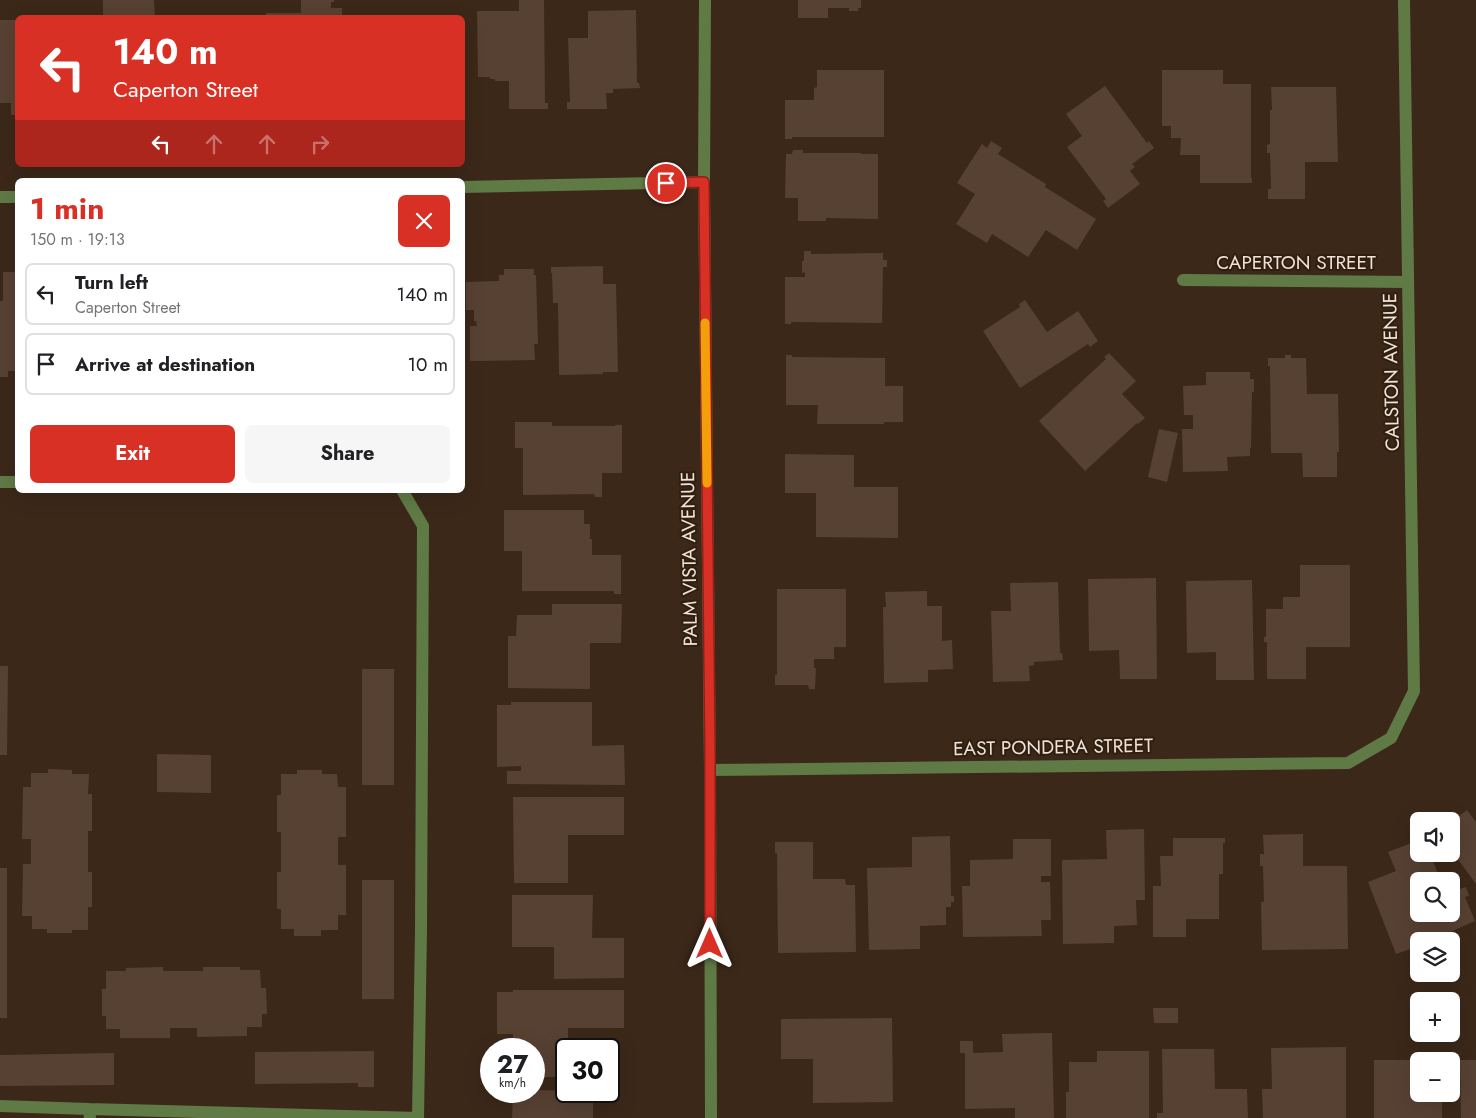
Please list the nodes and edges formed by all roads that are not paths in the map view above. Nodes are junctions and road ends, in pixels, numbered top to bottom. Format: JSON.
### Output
{"nodes":[{"id":1,"x":705,"y":0,"type":"edge"},
{"id":2,"x":1404,"y":0,"type":"edge"},
{"id":3,"x":704,"y":182,"type":"junction"},
{"id":4,"x":465,"y":188,"type":"edge"},
{"id":5,"x":0,"y":197,"type":"edge"},
{"id":6,"x":15,"y":197,"type":"edge"},
{"id":7,"x":1183,"y":280,"type":"dead end"},
{"id":8,"x":1408,"y":282,"type":"junction"},
{"id":9,"x":0,"y":482,"type":"edge"},
{"id":10,"x":15,"y":482,"type":"edge"},
{"id":11,"x":404,"y":493,"type":"edge"},
{"id":12,"x":1391,"y":738,"type":"joint"},
{"id":13,"x":710,"y":770,"type":"junction"},
{"id":14,"x":0,"y":1106,"type":"edge"},
{"id":15,"x":90,"y":1114,"type":"edge"},
{"id":16,"x":711,"y":1118,"type":"edge"}],
"edges":[{"from":1,"to":3,"type":"street","name":"PALM VISTA AVENUE"},
{"from":2,"to":8,"type":"street","name":"CALSTON AVENUE"},
{"from":3,"to":4,"type":"street"},
{"from":3,"to":13,"type":"street","name":"PALM VISTA AVENUE"},
{"from":5,"to":6,"type":"street"},
{"from":7,"to":8,"type":"street","name":"CAPERTON STREET"},
{"from":8,"to":12,"type":"street","name":"CALSTON AVENUE"},
{"from":9,"to":10,"type":"street"},
{"from":11,"to":15,"type":"street"},
{"from":12,"to":13,"type":"street","name":"EAST PONDERA STREET"},
{"from":13,"to":16,"type":"street","name":"PALM VISTA AVENUE"},
{"from":14,"to":15,"type":"street"}]}
